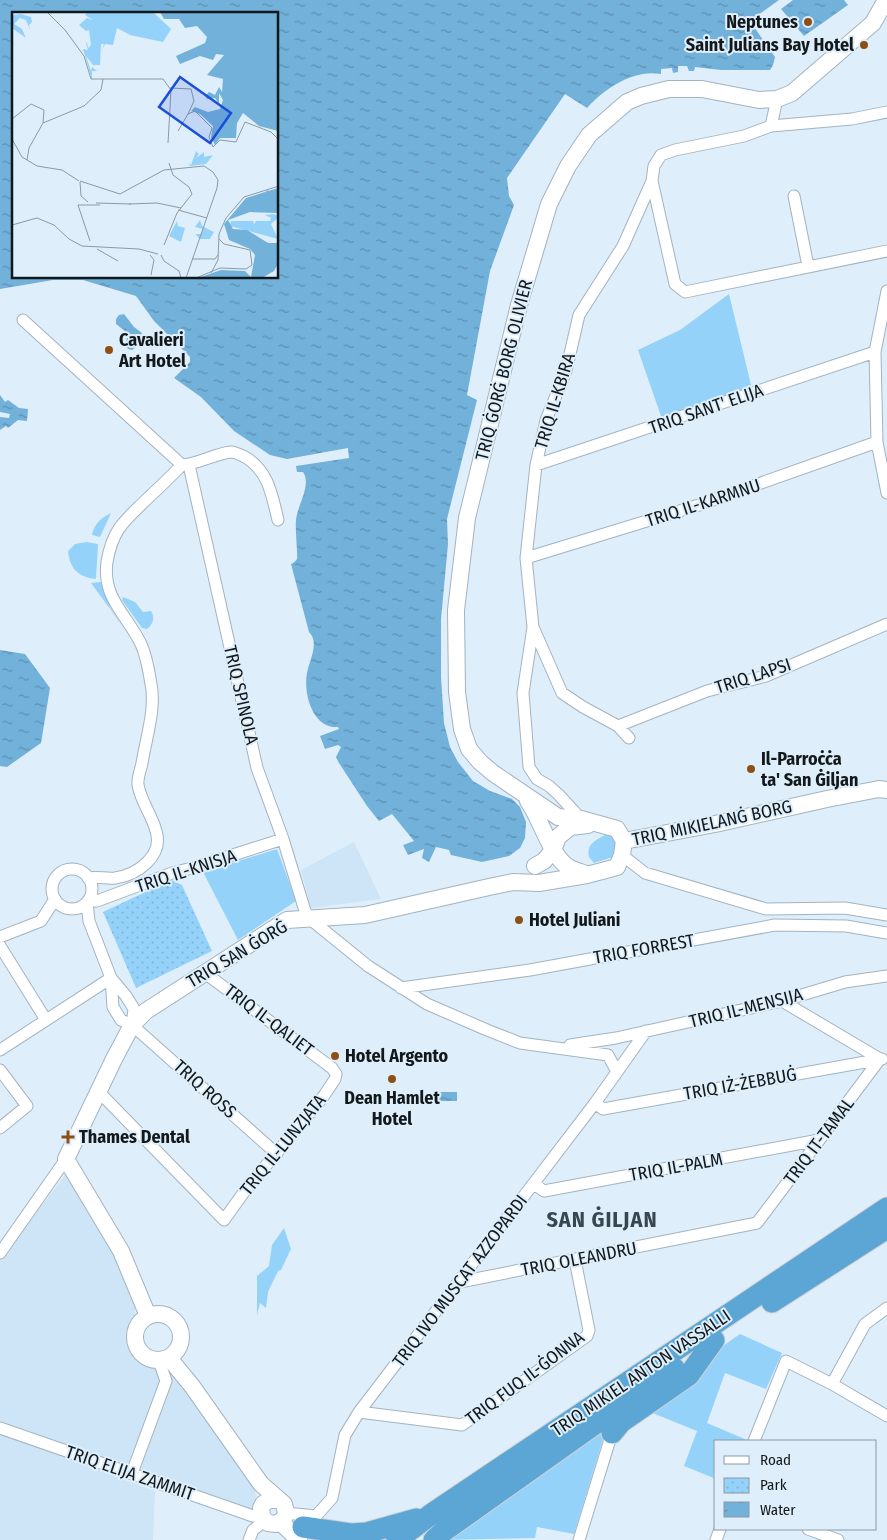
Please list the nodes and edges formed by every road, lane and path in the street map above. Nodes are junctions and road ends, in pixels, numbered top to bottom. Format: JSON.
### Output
{"nodes":[{"id":1,"x":886,"y":0,"type":"edge"},
{"id":2,"x":778,"y":99,"type":"junction"},
{"id":3,"x":887,"y":112,"type":"edge"},
{"id":4,"x":770,"y":126,"type":"junction"},
{"id":5,"x":652,"y":181,"type":"junction"},
{"id":6,"x":794,"y":196,"type":"dead end"},
{"id":7,"x":887,"y":252,"type":"edge"},
{"id":8,"x":808,"y":266,"type":"junction"},
{"id":9,"x":887,"y":291,"type":"edge"},
{"id":10,"x":23,"y":320,"type":"dead end"},
{"id":11,"x":875,"y":352,"type":"junction"},
{"id":12,"x":877,"y":442,"type":"junction"},
{"id":13,"x":185,"y":465,"type":"junction"},
{"id":14,"x":536,"y":465,"type":"junction"},
{"id":15,"x":887,"y":493,"type":"edge"},
{"id":16,"x":278,"y":520,"type":"dead end"},
{"id":17,"x":526,"y":558,"type":"junction"},
{"id":18,"x":887,"y":624,"type":"edge"},
{"id":19,"x":533,"y":627,"type":"junction"},
{"id":20,"x":618,"y":726,"type":"junction"},
{"id":21,"x":629,"y":738,"type":"dead end"},
{"id":22,"x":887,"y":790,"type":"edge"},
{"id":23,"x":522,"y":793,"type":"junction"},
{"id":24,"x":588,"y":821,"type":"junction"},
{"id":25,"x":543,"y":826,"type":"junction"},
{"id":26,"x":283,"y":839,"type":"junction"},
{"id":27,"x":623,"y":848,"type":"junction"},
{"id":28,"x":553,"y":850,"type":"junction"},
{"id":29,"x":535,"y":866,"type":"junction"},
{"id":30,"x":587,"y":875,"type":"junction"},
{"id":31,"x":88,"y":878,"type":"junction"},
{"id":32,"x":513,"y":882,"type":"junction"},
{"id":33,"x":55,"y":898,"type":"junction"},
{"id":34,"x":88,"y":902,"type":"junction"},
{"id":35,"x":73,"y":909,"type":"junction"},
{"id":36,"x":766,"y":909,"type":"junction"},
{"id":37,"x":887,"y":915,"type":"edge"},
{"id":38,"x":310,"y":919,"type":"junction"},
{"id":39,"x":89,"y":921,"type":"junction"},
{"id":40,"x":775,"y":925,"type":"junction"},
{"id":41,"x":887,"y":933,"type":"edge"},
{"id":42,"x":0,"y":937,"type":"edge"},
{"id":43,"x":0,"y":946,"type":"edge"},
{"id":44,"x":205,"y":972,"type":"junction"},
{"id":45,"x":887,"y":976,"type":"edge"},
{"id":46,"x":111,"y":978,"type":"junction"},
{"id":47,"x":401,"y":988,"type":"junction"},
{"id":48,"x":782,"y":1001,"type":"junction"},
{"id":49,"x":46,"y":1020,"type":"junction"},
{"id":50,"x":132,"y":1024,"type":"junction"},
{"id":51,"x":646,"y":1031,"type":"junction"},
{"id":52,"x":606,"y":1040,"type":"junction"},
{"id":53,"x":553,"y":1047,"type":"junction"},
{"id":54,"x":0,"y":1050,"type":"edge"},
{"id":55,"x":608,"y":1055,"type":"junction"},
{"id":56,"x":884,"y":1059,"type":"edge"},
{"id":57,"x":332,"y":1068,"type":"joint"},
{"id":58,"x":0,"y":1070,"type":"edge"},
{"id":59,"x":617,"y":1072,"type":"junction"},
{"id":60,"x":99,"y":1092,"type":"junction"},
{"id":61,"x":595,"y":1103,"type":"junction"},
{"id":62,"x":0,"y":1128,"type":"edge"},
{"id":63,"x":819,"y":1140,"type":"junction"},
{"id":64,"x":277,"y":1154,"type":"junction"},
{"id":65,"x":66,"y":1159,"type":"junction"},
{"id":66,"x":534,"y":1184,"type":"junction"},
{"id":67,"x":887,"y":1208,"type":"edge"},
{"id":68,"x":757,"y":1223,"type":"joint"},
{"id":69,"x":887,"y":1228,"type":"edge"},
{"id":70,"x":0,"y":1253,"type":"edge"},
{"id":71,"x":575,"y":1260,"type":"junction"},
{"id":72,"x":460,"y":1282,"type":"junction"},
{"id":73,"x":887,"y":1308,"type":"edge"},
{"id":74,"x":148,"y":1316,"type":"junction"},
{"id":75,"x":714,"y":1340,"type":"junction"},
{"id":76,"x":164,"y":1359,"type":"junction"},
{"id":77,"x":832,"y":1384,"type":"junction"},
{"id":78,"x":359,"y":1412,"type":"junction"},
{"id":79,"x":887,"y":1416,"type":"edge"},
{"id":80,"x":0,"y":1428,"type":"edge"},
{"id":81,"x":612,"y":1433,"type":"joint"},
{"id":82,"x":754,"y":1440,"type":"edge"},
{"id":83,"x":132,"y":1473,"type":"junction"},
{"id":84,"x":433,"y":1513,"type":"junction"},
{"id":85,"x":284,"y":1519,"type":"edge"},
{"id":86,"x":811,"y":1530,"type":"edge"},
{"id":87,"x":436,"y":1537,"type":"edge"},
{"id":88,"x":249,"y":1540,"type":"edge"},
{"id":89,"x":397,"y":1540,"type":"edge"},
{"id":90,"x":580,"y":1540,"type":"edge"},
{"id":91,"x":838,"y":1540,"type":"edge"}],
"edges":[{"from":1,"to":2,"type":"main road"},
{"from":2,"to":4,"type":"street"},
{"from":2,"to":23,"type":"main road","name":"TRIQ ĠORĠ BORG OLIVIER"},
{"from":3,"to":4,"type":"street"},
{"from":4,"to":5,"type":"street","name":"TRIQ IL-KBIRA"},
{"from":5,"to":8,"type":"street"},
{"from":5,"to":14,"type":"street","name":"TRIQ IL-KBIRA"},
{"from":6,"to":8,"type":"street"},
{"from":7,"to":8,"type":"street"},
{"from":9,"to":11,"type":"street"},
{"from":10,"to":13,"type":"street"},
{"from":11,"to":12,"type":"street"},
{"from":11,"to":14,"type":"street","name":"TRIQ SANT' ELIJA"},
{"from":12,"to":15,"type":"street"},
{"from":12,"to":17,"type":"street","name":"TRIQ IL-KARMNU"},
{"from":13,"to":16,"type":"street"},
{"from":13,"to":26,"type":"street","name":"TRIQ SPINOLA"},
{"from":13,"to":31,"type":"street"},
{"from":14,"to":17,"type":"street","name":"TRIQ IL-KBIRA"},
{"from":17,"to":19,"type":"street","name":"TRIQ IL-KBIRA"},
{"from":18,"to":20,"type":"street","name":"TRIQ LAPSI"},
{"from":19,"to":20,"type":"street"},
{"from":19,"to":24,"type":"street","name":"TRIQ IL-KBIRA"},
{"from":20,"to":21,"type":"street"},
{"from":22,"to":27,"type":"main road","name":"TRIQ MIKIELANĠ BORG"},
{"from":23,"to":24,"type":"main road","name":"TRIQ MIKIELANĠ BORG"},
{"from":23,"to":25,"type":"main road"},
{"from":24,"to":27,"type":"main road","name":"TRIQ MIKIELANĠ BORG"},
{"from":24,"to":28,"type":"main road"},
{"from":25,"to":28,"type":"main road"},
{"from":25,"to":29,"type":"main road"},
{"from":26,"to":34,"type":"street","name":"TRIQ IL-KNISJA"},
{"from":26,"to":38,"type":"street","name":"TRIQ SPINOLA"},
{"from":27,"to":30,"type":"main road","name":"TRIQ SAN ĠORĠ"},
{"from":27,"to":36,"type":"street"},
{"from":28,"to":29,"type":"main road"},
{"from":28,"to":30,"type":"main road"},
{"from":29,"to":32,"type":"main road"},
{"from":30,"to":32,"type":"main road","name":"TRIQ SAN ĠORĠ"},
{"from":31,"to":33,"type":"street"},
{"from":31,"to":34,"type":"street"},
{"from":32,"to":38,"type":"main road","name":"TRIQ SAN ĠORĠ"},
{"from":33,"to":35,"type":"street"},
{"from":33,"to":42,"type":"street"},
{"from":34,"to":35,"type":"street"},
{"from":34,"to":39,"type":"street","name":"TRIQ ROSS"},
{"from":35,"to":39,"type":"street"},
{"from":36,"to":37,"type":"street"},
{"from":36,"to":40,"type":"street"},
{"from":38,"to":44,"type":"main road","name":"TRIQ SAN ĠORĠ"},
{"from":38,"to":47,"type":"street","name":"TRIQ IL-MENSIJA"},
{"from":39,"to":46,"type":"street","name":"TRIQ ROSS"},
{"from":40,"to":41,"type":"street","name":"TRIQ FORREST"},
{"from":40,"to":47,"type":"street","name":"TRIQ FORREST"},
{"from":43,"to":49,"type":"street"},
{"from":44,"to":50,"type":"main road","name":"TRIQ SAN ĠORĠ"},
{"from":44,"to":57,"type":"street","name":"TRIQ IL-QALIET"},
{"from":45,"to":48,"type":"street","name":"TRIQ IL-MENSIJA"},
{"from":46,"to":49,"type":"street"},
{"from":46,"to":50,"type":"street","name":"TRIQ ROSS"},
{"from":46,"to":50,"type":"street","name":"TRIQ ROSS"},
{"from":47,"to":53,"type":"street","name":"TRIQ IL-MENSIJA"},
{"from":48,"to":51,"type":"street","name":"TRIQ IL-MENSIJA"},
{"from":48,"to":56,"type":"street"},
{"from":49,"to":54,"type":"street"},
{"from":50,"to":60,"type":"main road","name":"TRIQ SAN ĠORĠ"},
{"from":50,"to":64,"type":"street","name":"TRIQ ROSS"},
{"from":51,"to":52,"type":"street","name":"TRIQ IL-MENSIJA"},
{"from":51,"to":59,"type":"street","name":"TRIQ IVO MUSCAT AZZOPARDI"},
{"from":52,"to":53,"type":"street","name":"TRIQ IL-MENSIJA"},
{"from":52,"to":55,"type":"street"},
{"from":53,"to":55,"type":"street","name":"TRIQ IL-MENSIJA"},
{"from":55,"to":59,"type":"street"},
{"from":56,"to":61,"type":"street","name":"TRIQ IŻ-ŻEBBUĠ"},
{"from":56,"to":63,"type":"street","name":"TRIQ IT-TAMAL"},
{"from":57,"to":64,"type":"street","name":"TRIQ IL-LUNZJATA"},
{"from":58,"to":62,"type":"street"},
{"from":59,"to":61,"type":"street","name":"TRIQ IVO MUSCAT AZZOPARDI"},
{"from":60,"to":64,"type":"street","name":"TRIQ IL-LUNZJATA"},
{"from":60,"to":65,"type":"main road","name":"TRIQ SAN ĠORĠ"},
{"from":61,"to":66,"type":"street","name":"TRIQ IVO MUSCAT AZZOPARDI"},
{"from":63,"to":66,"type":"street","name":"TRIQ IL-PALM"},
{"from":63,"to":68,"type":"street","name":"TRIQ IT-TAMAL"},
{"from":65,"to":70,"type":"street","name":"TRIQ SAN ĠORĠ"},
{"from":65,"to":74,"type":"main road"},
{"from":66,"to":72,"type":"street","name":"TRIQ IVO MUSCAT AZZOPARDI"},
{"from":67,"to":84,"type":"highway","name":"TRIQ MIKIEL ANTON VASSALLI"},
{"from":68,"to":71,"type":"street","name":"TRIQ OLEANDRU"},
{"from":69,"to":75,"type":"highway","name":"TRIQ MIKIEL ANTON VASSALLI"},
{"from":71,"to":72,"type":"street","name":"TRIQ OLEANDRU"},
{"from":71,"to":78,"type":"street","name":"TRIQ FUQ IL-ĠONNA"},
{"from":72,"to":78,"type":"street","name":"TRIQ IVO MUSCAT AZZOPARDI"},
{"from":73,"to":77,"type":"street"},
{"from":74,"to":76,"type":"main road"},
{"from":74,"to":76,"type":"main road"},
{"from":75,"to":81,"type":"highway"},
{"from":75,"to":87,"type":"highway","name":"TRIQ MIKIEL ANTON VASSALLI"},
{"from":76,"to":83,"type":"street"},
{"from":76,"to":85,"type":"main road"},
{"from":77,"to":79,"type":"street"},
{"from":77,"to":82,"type":"street"},
{"from":78,"to":85,"type":"street","name":"TRIQ IVO MUSCAT AZZOPARDI"},
{"from":80,"to":83,"type":"street","name":"TRIQ ELIJA ZAMMIT"},
{"from":81,"to":90,"type":"street"},
{"from":83,"to":85,"type":"street","name":"TRIQ ELIJA ZAMMIT"},
{"from":84,"to":85,"type":"highway"},
{"from":84,"to":89,"type":"highway","name":"TRIQ MIKIEL ANTON VASSALLI"},
{"from":85,"to":88,"type":"street"},
{"from":86,"to":91,"type":"street"}]}
